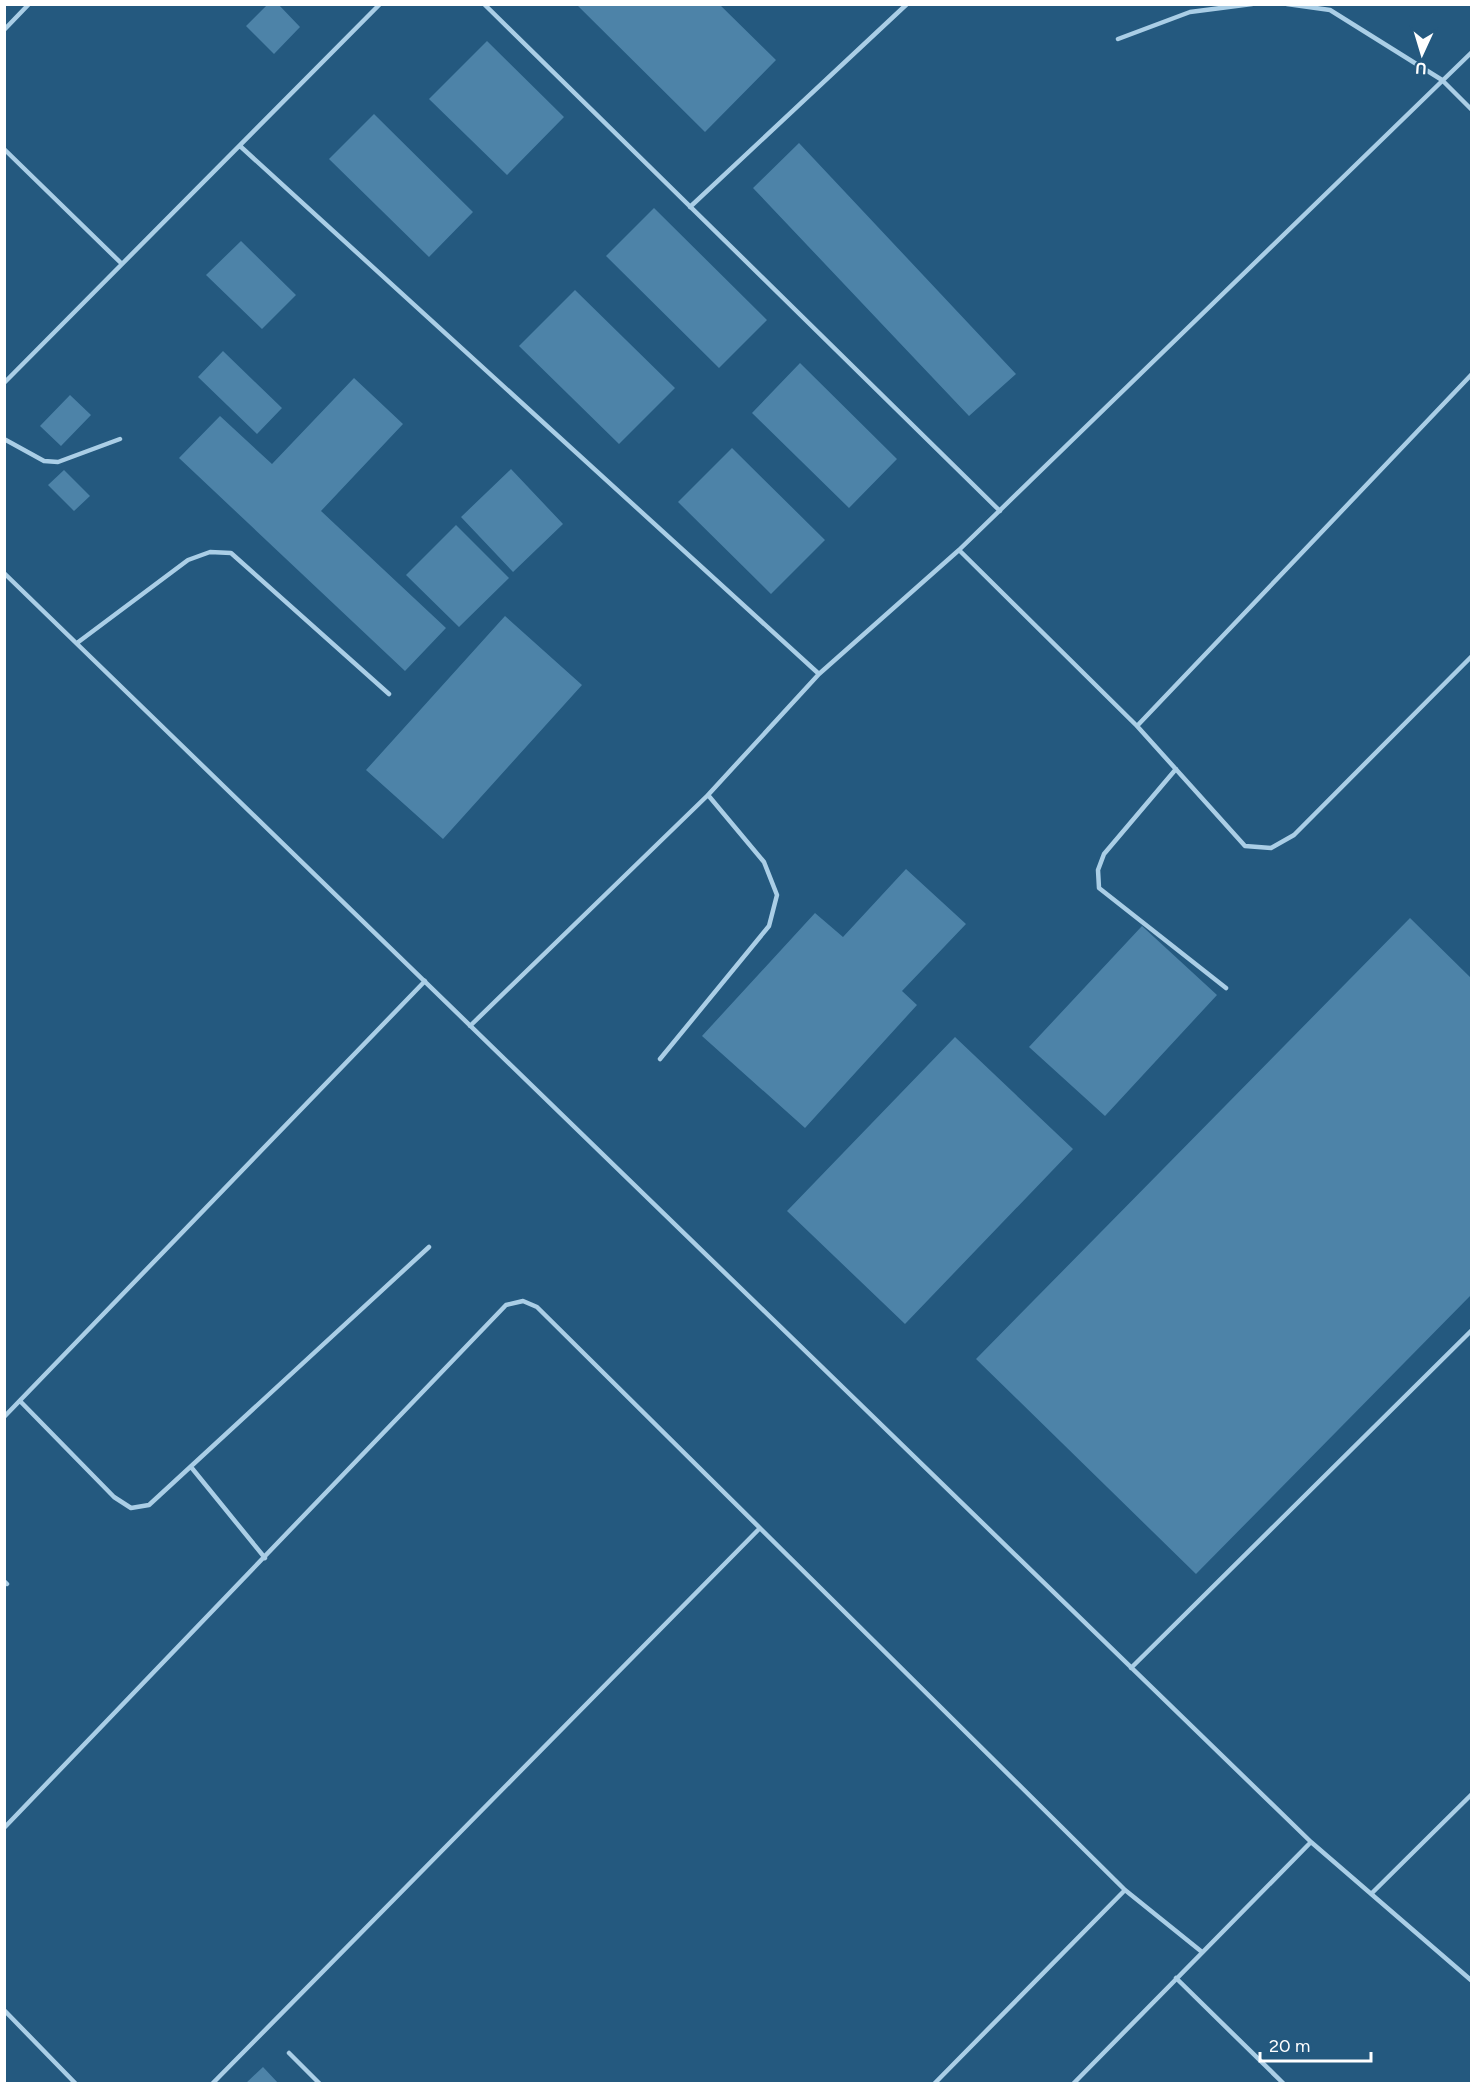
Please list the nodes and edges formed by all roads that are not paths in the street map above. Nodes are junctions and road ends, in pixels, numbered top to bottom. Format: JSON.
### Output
{"nodes":[{"id":1,"x":29,"y":4,"type":"edge"},
{"id":2,"x":380,"y":4,"type":"edge"},
{"id":3,"x":484,"y":4,"type":"edge"},
{"id":4,"x":907,"y":4,"type":"edge"},
{"id":5,"x":1252,"y":4,"type":"edge"},
{"id":6,"x":1287,"y":4,"type":"edge"},
{"id":7,"x":4,"y":30,"type":"edge"},
{"id":8,"x":1118,"y":39,"type":"dead end"},
{"id":9,"x":1472,"y":52,"type":"edge"},
{"id":10,"x":1442,"y":80,"type":"junction"},
{"id":11,"x":1472,"y":110,"type":"edge"},
{"id":12,"x":240,"y":146,"type":"junction"},
{"id":13,"x":4,"y":149,"type":"edge"},
{"id":14,"x":690,"y":207,"type":"junction"},
{"id":15,"x":122,"y":264,"type":"junction"},
{"id":16,"x":1472,"y":374,"type":"edge"},
{"id":17,"x":4,"y":383,"type":"edge"},
{"id":18,"x":4,"y":439,"type":"edge"},
{"id":19,"x":120,"y":440,"type":"dead end"},
{"id":20,"x":1000,"y":511,"type":"junction"},
{"id":21,"x":959,"y":550,"type":"junction"},
{"id":22,"x":4,"y":573,"type":"edge"},
{"id":23,"x":77,"y":643,"type":"junction"},
{"id":24,"x":1472,"y":656,"type":"edge"},
{"id":25,"x":819,"y":674,"type":"junction"},
{"id":26,"x":389,"y":694,"type":"dead end"},
{"id":27,"x":1137,"y":726,"type":"junction"},
{"id":28,"x":1176,"y":769,"type":"junction"},
{"id":29,"x":708,"y":795,"type":"junction"},
{"id":30,"x":425,"y":981,"type":"junction"},
{"id":31,"x":1226,"y":988,"type":"dead end"},
{"id":32,"x":470,"y":1026,"type":"junction"},
{"id":33,"x":660,"y":1059,"type":"dead end"},
{"id":34,"x":429,"y":1247,"type":"dead end"},
{"id":35,"x":1472,"y":1330,"type":"edge"},
{"id":36,"x":20,"y":1401,"type":"junction"},
{"id":37,"x":4,"y":1417,"type":"edge"},
{"id":38,"x":190,"y":1467,"type":"junction"},
{"id":39,"x":760,"y":1528,"type":"junction"},
{"id":40,"x":265,"y":1558,"type":"junction"},
{"id":41,"x":1131,"y":1668,"type":"junction"},
{"id":42,"x":1472,"y":1794,"type":"edge"},
{"id":43,"x":4,"y":1828,"type":"edge"},
{"id":44,"x":1311,"y":1842,"type":"junction"},
{"id":45,"x":1125,"y":1890,"type":"junction"},
{"id":46,"x":1371,"y":1894,"type":"junction"},
{"id":47,"x":1202,"y":1952,"type":"junction"},
{"id":48,"x":1176,"y":1978,"type":"junction"},
{"id":49,"x":1472,"y":1981,"type":"edge"},
{"id":50,"x":4,"y":2010,"type":"edge"},
{"id":51,"x":290,"y":2053,"type":"dead end"},
{"id":52,"x":76,"y":2084,"type":"edge"},
{"id":53,"x":212,"y":2084,"type":"edge"},
{"id":54,"x":320,"y":2084,"type":"edge"},
{"id":55,"x":934,"y":2084,"type":"edge"},
{"id":56,"x":1073,"y":2084,"type":"edge"},
{"id":57,"x":1284,"y":2084,"type":"edge"}],
"edges":[{"from":1,"to":7,"type":"lane"},
{"from":2,"to":12,"type":"lane"},
{"from":3,"to":14,"type":"lane"},
{"from":4,"to":14,"type":"lane"},
{"from":5,"to":8,"type":"lane"},
{"from":6,"to":10,"type":"lane"},
{"from":9,"to":10,"type":"lane"},
{"from":10,"to":11,"type":"lane"},
{"from":10,"to":20,"type":"lane"},
{"from":12,"to":15,"type":"lane"},
{"from":12,"to":25,"type":"lane"},
{"from":13,"to":15,"type":"lane"},
{"from":14,"to":20,"type":"lane"},
{"from":15,"to":17,"type":"lane"},
{"from":16,"to":27,"type":"lane"},
{"from":18,"to":19,"type":"lane"},
{"from":20,"to":21,"type":"lane"},
{"from":21,"to":25,"type":"lane"},
{"from":21,"to":27,"type":"lane"},
{"from":22,"to":23,"type":"lane"},
{"from":23,"to":26,"type":"lane"},
{"from":23,"to":30,"type":"lane"},
{"from":24,"to":28,"type":"lane"},
{"from":25,"to":29,"type":"lane"},
{"from":27,"to":28,"type":"lane"},
{"from":28,"to":31,"type":"lane"},
{"from":29,"to":32,"type":"lane"},
{"from":29,"to":33,"type":"lane"},
{"from":30,"to":32,"type":"lane"},
{"from":30,"to":36,"type":"lane"},
{"from":32,"to":41,"type":"lane"},
{"from":34,"to":38,"type":"lane"},
{"from":35,"to":41,"type":"lane"},
{"from":36,"to":37,"type":"lane"},
{"from":36,"to":38,"type":"lane"},
{"from":38,"to":40,"type":"lane"},
{"from":39,"to":40,"type":"lane"},
{"from":39,"to":45,"type":"lane"},
{"from":39,"to":53,"type":"lane"},
{"from":40,"to":43,"type":"lane"},
{"from":41,"to":44,"type":"lane"},
{"from":42,"to":46,"type":"lane"},
{"from":44,"to":46,"type":"lane"},
{"from":44,"to":47,"type":"lane"},
{"from":45,"to":47,"type":"lane"},
{"from":45,"to":55,"type":"lane"},
{"from":46,"to":49,"type":"lane"},
{"from":47,"to":48,"type":"lane"},
{"from":48,"to":56,"type":"lane"},
{"from":48,"to":57,"type":"lane"},
{"from":50,"to":52,"type":"lane"},
{"from":51,"to":54,"type":"lane"}]}
